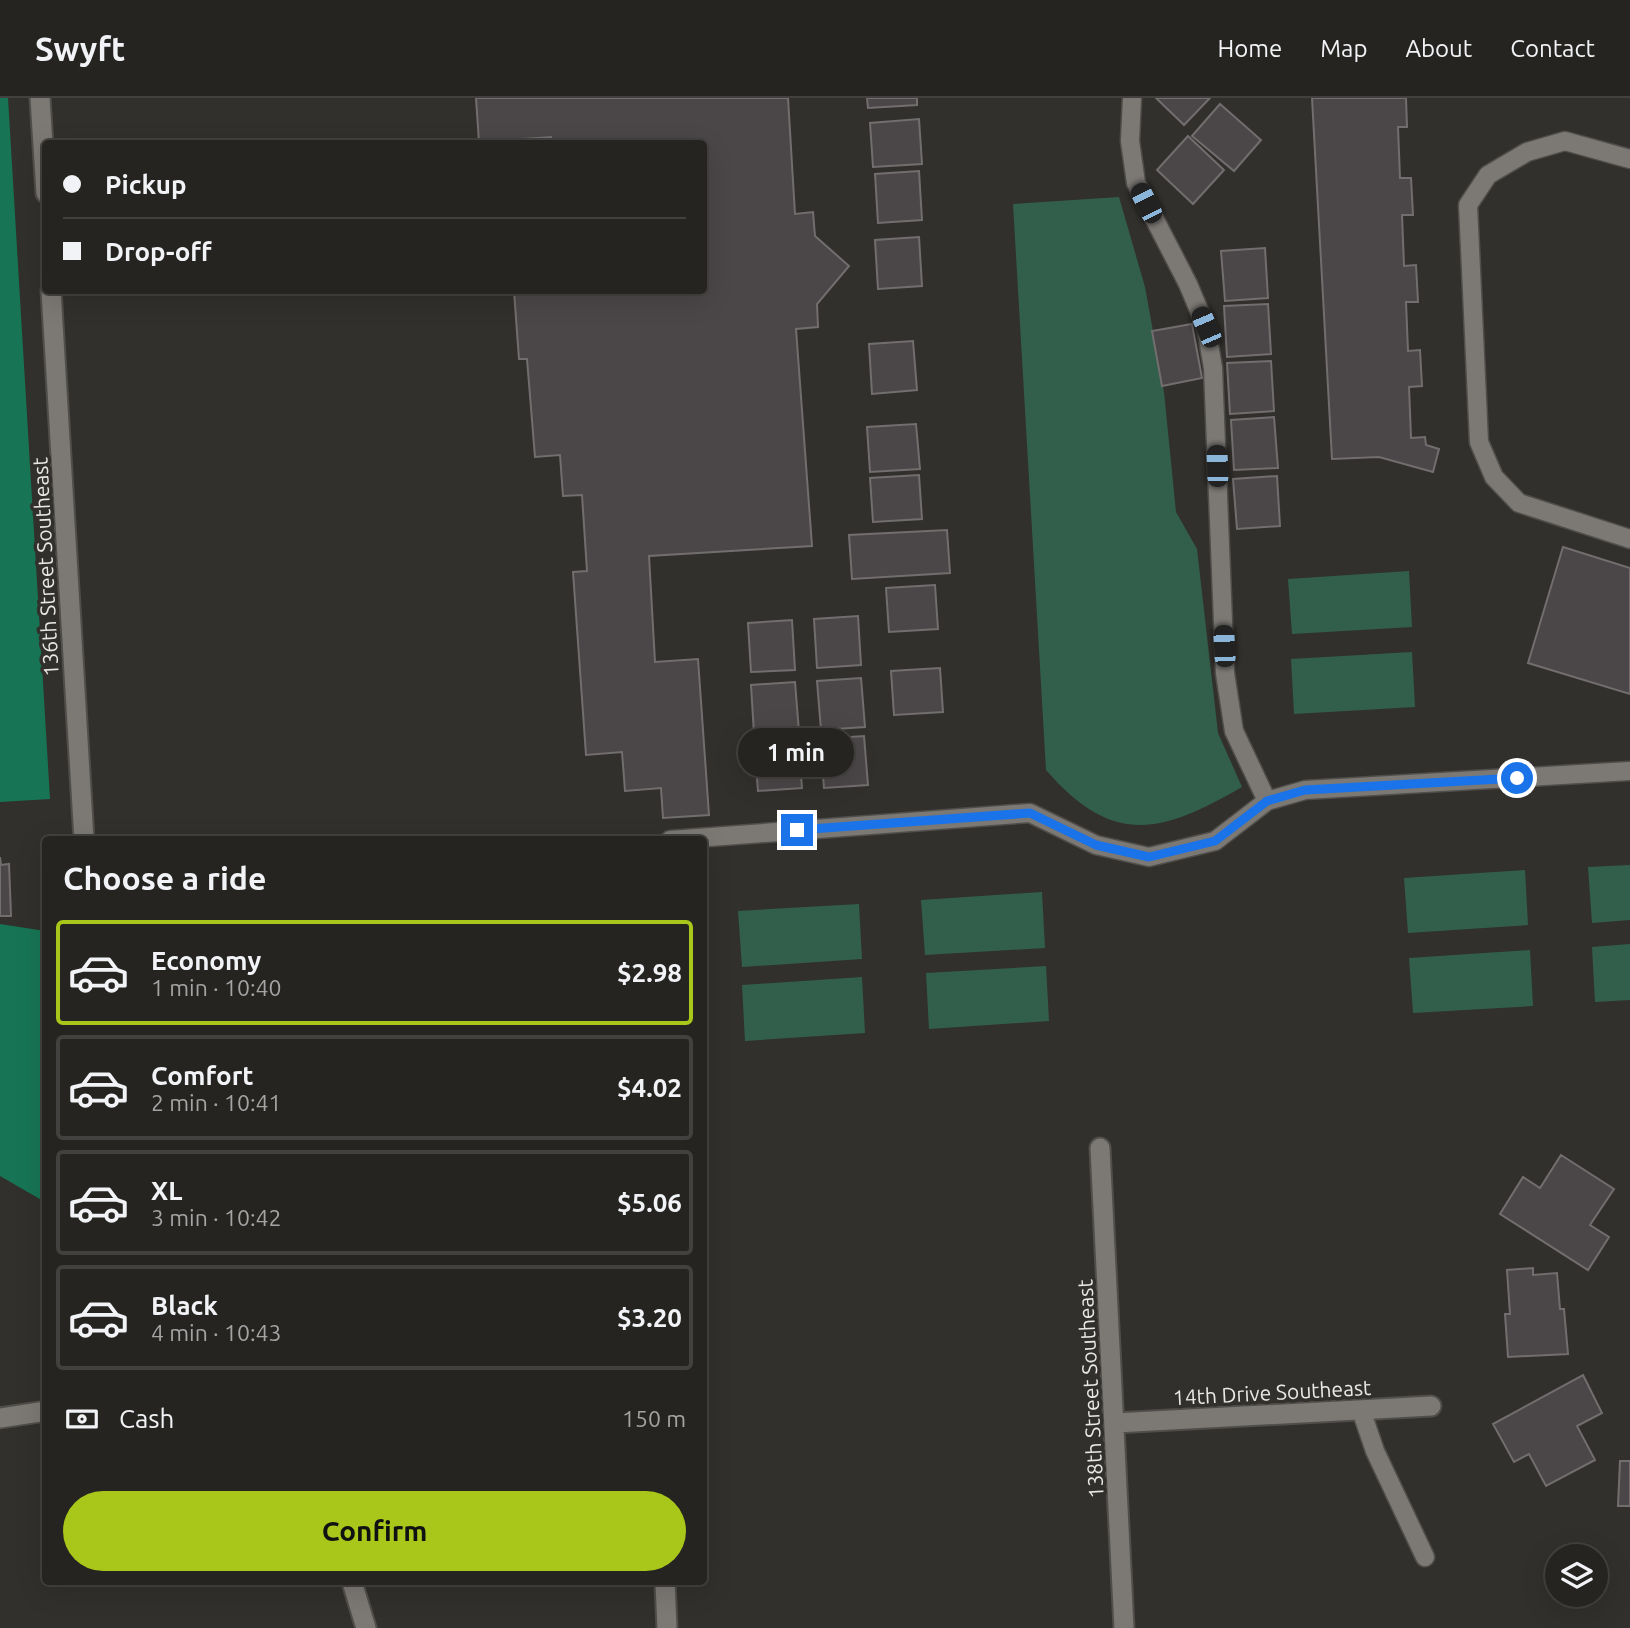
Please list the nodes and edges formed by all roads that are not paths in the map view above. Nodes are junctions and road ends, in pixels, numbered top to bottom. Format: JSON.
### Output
{"nodes":[{"id":1,"x":40,"y":98,"type":"edge"},
{"id":2,"x":1132,"y":98,"type":"edge"},
{"id":3,"x":43,"y":140,"type":"edge"},
{"id":4,"x":1630,"y":159,"type":"edge"},
{"id":5,"x":51,"y":294,"type":"edge"},
{"id":6,"x":1630,"y":539,"type":"edge"},
{"id":7,"x":1630,"y":771,"type":"edge"},
{"id":8,"x":1267,"y":801,"type":"junction"},
{"id":9,"x":84,"y":836,"type":"edge"},
{"id":10,"x":707,"y":837,"type":"edge"},
{"id":11,"x":1100,"y":1148,"type":"dead end"},
{"id":12,"x":1431,"y":1406,"type":"dead end"},
{"id":13,"x":1361,"y":1410,"type":"junction"},
{"id":14,"x":42,"y":1412,"type":"edge"},
{"id":15,"x":0,"y":1418,"type":"edge"},
{"id":16,"x":1115,"y":1423,"type":"junction"},
{"id":17,"x":1425,"y":1557,"type":"dead end"},
{"id":18,"x":353,"y":1585,"type":"edge"},
{"id":19,"x":665,"y":1585,"type":"edge"},
{"id":20,"x":366,"y":1628,"type":"edge"},
{"id":21,"x":667,"y":1628,"type":"edge"},
{"id":22,"x":1124,"y":1628,"type":"edge"}],
"edges":[{"from":1,"to":3,"type":"street"},
{"from":2,"to":8,"type":"lane"},
{"from":4,"to":6,"type":"lane"},
{"from":5,"to":9,"type":"street","name":"136th Street Southeast"},
{"from":7,"to":8,"type":"lane"},
{"from":8,"to":10,"type":"lane"},
{"from":11,"to":16,"type":"street","name":"138th Street Southeast"},
{"from":12,"to":13,"type":"street","name":"14th Drive Southeast"},
{"from":13,"to":16,"type":"street","name":"14th Drive Southeast"},
{"from":13,"to":17,"type":"lane"},
{"from":14,"to":15,"type":"street"},
{"from":16,"to":22,"type":"street","name":"138th Street Southeast"},
{"from":18,"to":20,"type":"street"},
{"from":19,"to":21,"type":"street"}]}
